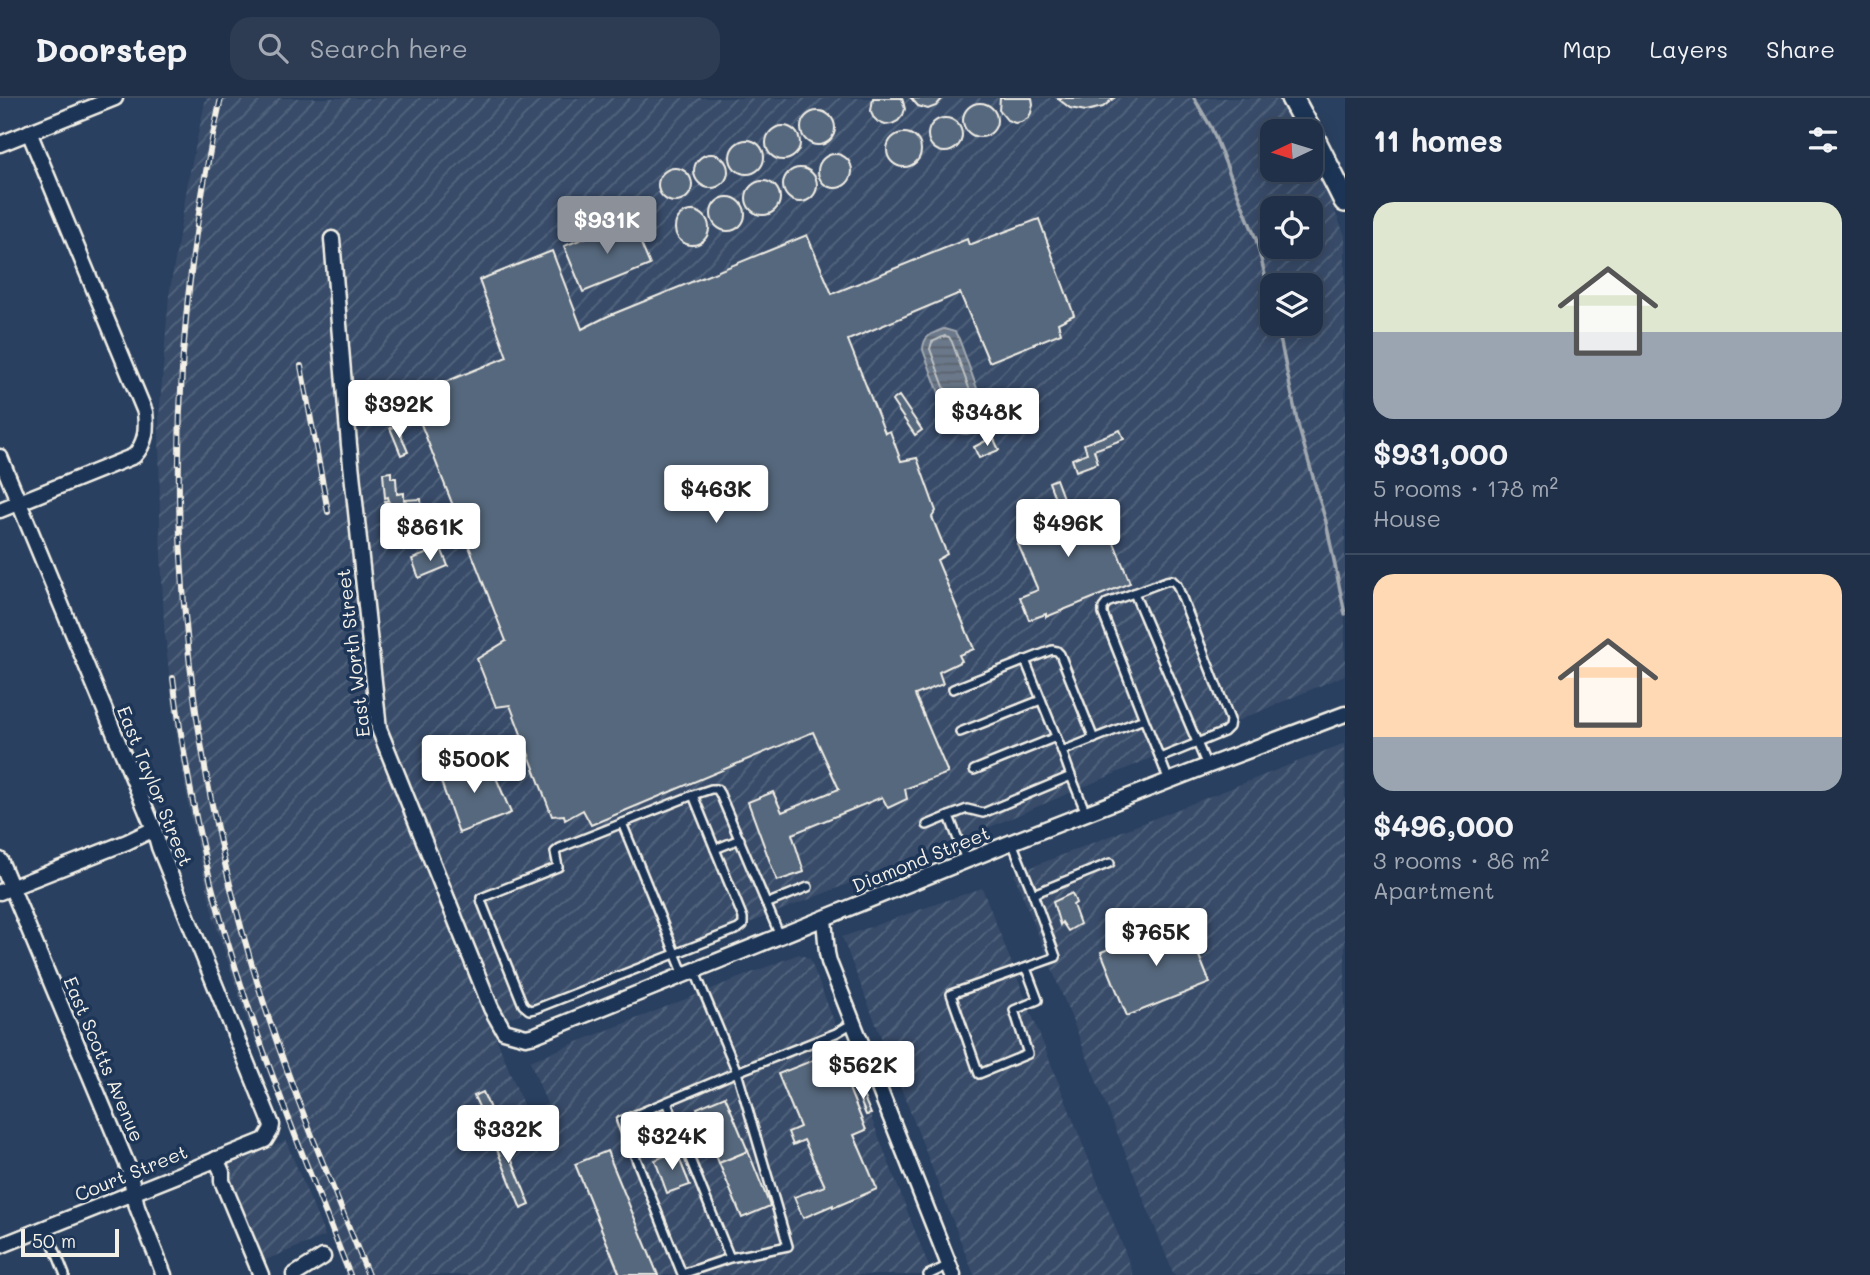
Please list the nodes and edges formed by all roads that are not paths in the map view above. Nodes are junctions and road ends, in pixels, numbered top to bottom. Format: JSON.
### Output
{"nodes":[{"id":1,"x":115,"y":98,"type":"edge"},
{"id":2,"x":1292,"y":98,"type":"edge"},
{"id":3,"x":1303,"y":119,"type":"edge"},
{"id":4,"x":29,"y":132,"type":"junction"},
{"id":5,"x":0,"y":144,"type":"edge"},
{"id":6,"x":1323,"y":158,"type":"edge"},
{"id":7,"x":1345,"y":201,"type":"edge"},
{"id":8,"x":332,"y":239,"type":"dead end"},
{"id":9,"x":0,"y":457,"type":"edge"},
{"id":10,"x":19,"y":503,"type":"junction"},
{"id":11,"x":0,"y":510,"type":"edge"},
{"id":12,"x":1134,"y":593,"type":"junction"},
{"id":13,"x":1025,"y":660,"type":"junction"},
{"id":14,"x":953,"y":689,"type":"dead end"},
{"id":15,"x":1041,"y":700,"type":"junction"},
{"id":16,"x":1338,"y":717,"type":"edge"},
{"id":17,"x":1144,"y":719,"type":"junction"},
{"id":18,"x":960,"y":732,"type":"dead end"},
{"id":19,"x":1056,"y":737,"type":"junction"},
{"id":20,"x":1094,"y":738,"type":"junction"},
{"id":21,"x":1196,"y":743,"type":"junction"},
{"id":22,"x":1062,"y":751,"type":"junction"},
{"id":23,"x":1160,"y":758,"type":"junction"},
{"id":24,"x":1206,"y":766,"type":"junction"},
{"id":25,"x":974,"y":770,"type":"dead end"},
{"id":26,"x":1071,"y":776,"type":"junction"},
{"id":27,"x":1169,"y":781,"type":"junction"},
{"id":28,"x":693,"y":795,"type":"junction"},
{"id":29,"x":1086,"y":813,"type":"junction"},
{"id":30,"x":949,"y":816,"type":"junction"},
{"id":31,"x":622,"y":823,"type":"junction"},
{"id":32,"x":927,"y":825,"type":"dead end"},
{"id":33,"x":154,"y":830,"type":"junction"},
{"id":34,"x":740,"y":839,"type":"junction"},
{"id":35,"x":1012,"y":842,"type":"junction"},
{"id":36,"x":715,"y":849,"type":"junction"},
{"id":37,"x":0,"y":860,"type":"edge"},
{"id":38,"x":966,"y":861,"type":"junction"},
{"id":39,"x":1110,"y":863,"type":"dead end"},
{"id":40,"x":808,"y":887,"type":"dead end"},
{"id":41,"x":6,"y":890,"type":"edge"},
{"id":42,"x":1033,"y":894,"type":"junction"},
{"id":43,"x":766,"y":904,"type":"junction"},
{"id":44,"x":824,"y":919,"type":"junction"},
{"id":45,"x":780,"y":936,"type":"junction"},
{"id":46,"x":674,"y":954,"type":"junction"},
{"id":47,"x":1026,"y":968,"type":"junction"},
{"id":48,"x":690,"y":974,"type":"junction"},
{"id":49,"x":853,"y":1023,"type":"junction"},
{"id":50,"x":512,"y":1034,"type":"joint"},
{"id":51,"x":737,"y":1072,"type":"junction"},
{"id":52,"x":667,"y":1102,"type":"junction"},
{"id":53,"x":271,"y":1130,"type":"joint"},
{"id":54,"x":216,"y":1159,"type":"junction"},
{"id":55,"x":134,"y":1192,"type":"junction"},
{"id":56,"x":46,"y":1227,"type":"junction"},
{"id":57,"x":0,"y":1245,"type":"edge"},
{"id":58,"x":323,"y":1256,"type":"dead end"},
{"id":59,"x":730,"y":1258,"type":"junction"},
{"id":60,"x":952,"y":1270,"type":"edge"},
{"id":61,"x":65,"y":1275,"type":"edge"},
{"id":62,"x":164,"y":1275,"type":"edge"},
{"id":63,"x":261,"y":1275,"type":"edge"},
{"id":64,"x":294,"y":1275,"type":"edge"},
{"id":65,"x":928,"y":1275,"type":"edge"}],
"edges":[{"from":1,"to":4,"type":"street"},
{"from":2,"to":3,"type":"main road"},
{"from":4,"to":5,"type":"street"},
{"from":4,"to":10,"type":"street"},
{"from":6,"to":7,"type":"main road"},
{"from":8,"to":50,"type":"street","name":"East Worth Street"},
{"from":9,"to":10,"type":"street","name":"East Taylor Street"},
{"from":10,"to":11,"type":"street"},
{"from":10,"to":33,"type":"street","name":"East Taylor Street"},
{"from":12,"to":17,"type":"lane"},
{"from":12,"to":21,"type":"lane"},
{"from":12,"to":21,"type":"lane"},
{"from":13,"to":14,"type":"lane"},
{"from":13,"to":15,"type":"lane"},
{"from":13,"to":20,"type":"lane"},
{"from":15,"to":18,"type":"lane"},
{"from":15,"to":19,"type":"lane"},
{"from":16,"to":24,"type":"street","name":"Diamond Street"},
{"from":17,"to":20,"type":"lane"},
{"from":17,"to":23,"type":"lane"},
{"from":19,"to":22,"type":"lane"},
{"from":19,"to":25,"type":"lane"},
{"from":20,"to":22,"type":"lane"},
{"from":21,"to":23,"type":"lane"},
{"from":21,"to":24,"type":"lane"},
{"from":22,"to":26,"type":"lane"},
{"from":23,"to":27,"type":"lane"},
{"from":24,"to":27,"type":"street","name":"Diamond Street"},
{"from":26,"to":29,"type":"lane"},
{"from":26,"to":30,"type":"lane"},
{"from":27,"to":29,"type":"street","name":"Diamond Street"},
{"from":28,"to":31,"type":"lane"},
{"from":28,"to":34,"type":"lane"},
{"from":28,"to":36,"type":"lane"},
{"from":29,"to":35,"type":"street","name":"Diamond Street"},
{"from":30,"to":32,"type":"lane"},
{"from":30,"to":38,"type":"lane"},
{"from":31,"to":46,"type":"lane"},
{"from":31,"to":46,"type":"lane"},
{"from":33,"to":41,"type":"street"},
{"from":33,"to":53,"type":"street","name":"East Taylor Street"},
{"from":34,"to":36,"type":"lane"},
{"from":34,"to":43,"type":"lane"},
{"from":35,"to":38,"type":"street","name":"Diamond Street"},
{"from":35,"to":42,"type":"lane"},
{"from":36,"to":46,"type":"lane"},
{"from":37,"to":41,"type":"street","name":"East Scotts Avenue"},
{"from":38,"to":44,"type":"street","name":"Diamond Street"},
{"from":39,"to":42,"type":"lane"},
{"from":40,"to":43,"type":"lane"},
{"from":41,"to":55,"type":"street","name":"East Scotts Avenue"},
{"from":42,"to":47,"type":"lane"},
{"from":43,"to":45,"type":"lane"},
{"from":44,"to":45,"type":"street","name":"Diamond Street"},
{"from":44,"to":49,"type":"street"},
{"from":45,"to":48,"type":"street","name":"Diamond Street"},
{"from":46,"to":48,"type":"lane"},
{"from":47,"to":47,"type":"lane"},
{"from":48,"to":50,"type":"street","name":"Diamond Street"},
{"from":48,"to":51,"type":"lane"},
{"from":49,"to":51,"type":"lane"},
{"from":49,"to":60,"type":"street"},
{"from":51,"to":52,"type":"lane"},
{"from":51,"to":59,"type":"lane"},
{"from":52,"to":59,"type":"lane"},
{"from":52,"to":59,"type":"lane"},
{"from":53,"to":54,"type":"street","name":"Court Street"},
{"from":54,"to":55,"type":"street","name":"Court Street"},
{"from":54,"to":63,"type":"street"},
{"from":55,"to":56,"type":"street","name":"Court Street"},
{"from":55,"to":62,"type":"street","name":"East Scotts Avenue"},
{"from":56,"to":57,"type":"street","name":"Court Street"},
{"from":56,"to":61,"type":"lane"},
{"from":58,"to":64,"type":"street"},
{"from":60,"to":65,"type":"lane"}]}
